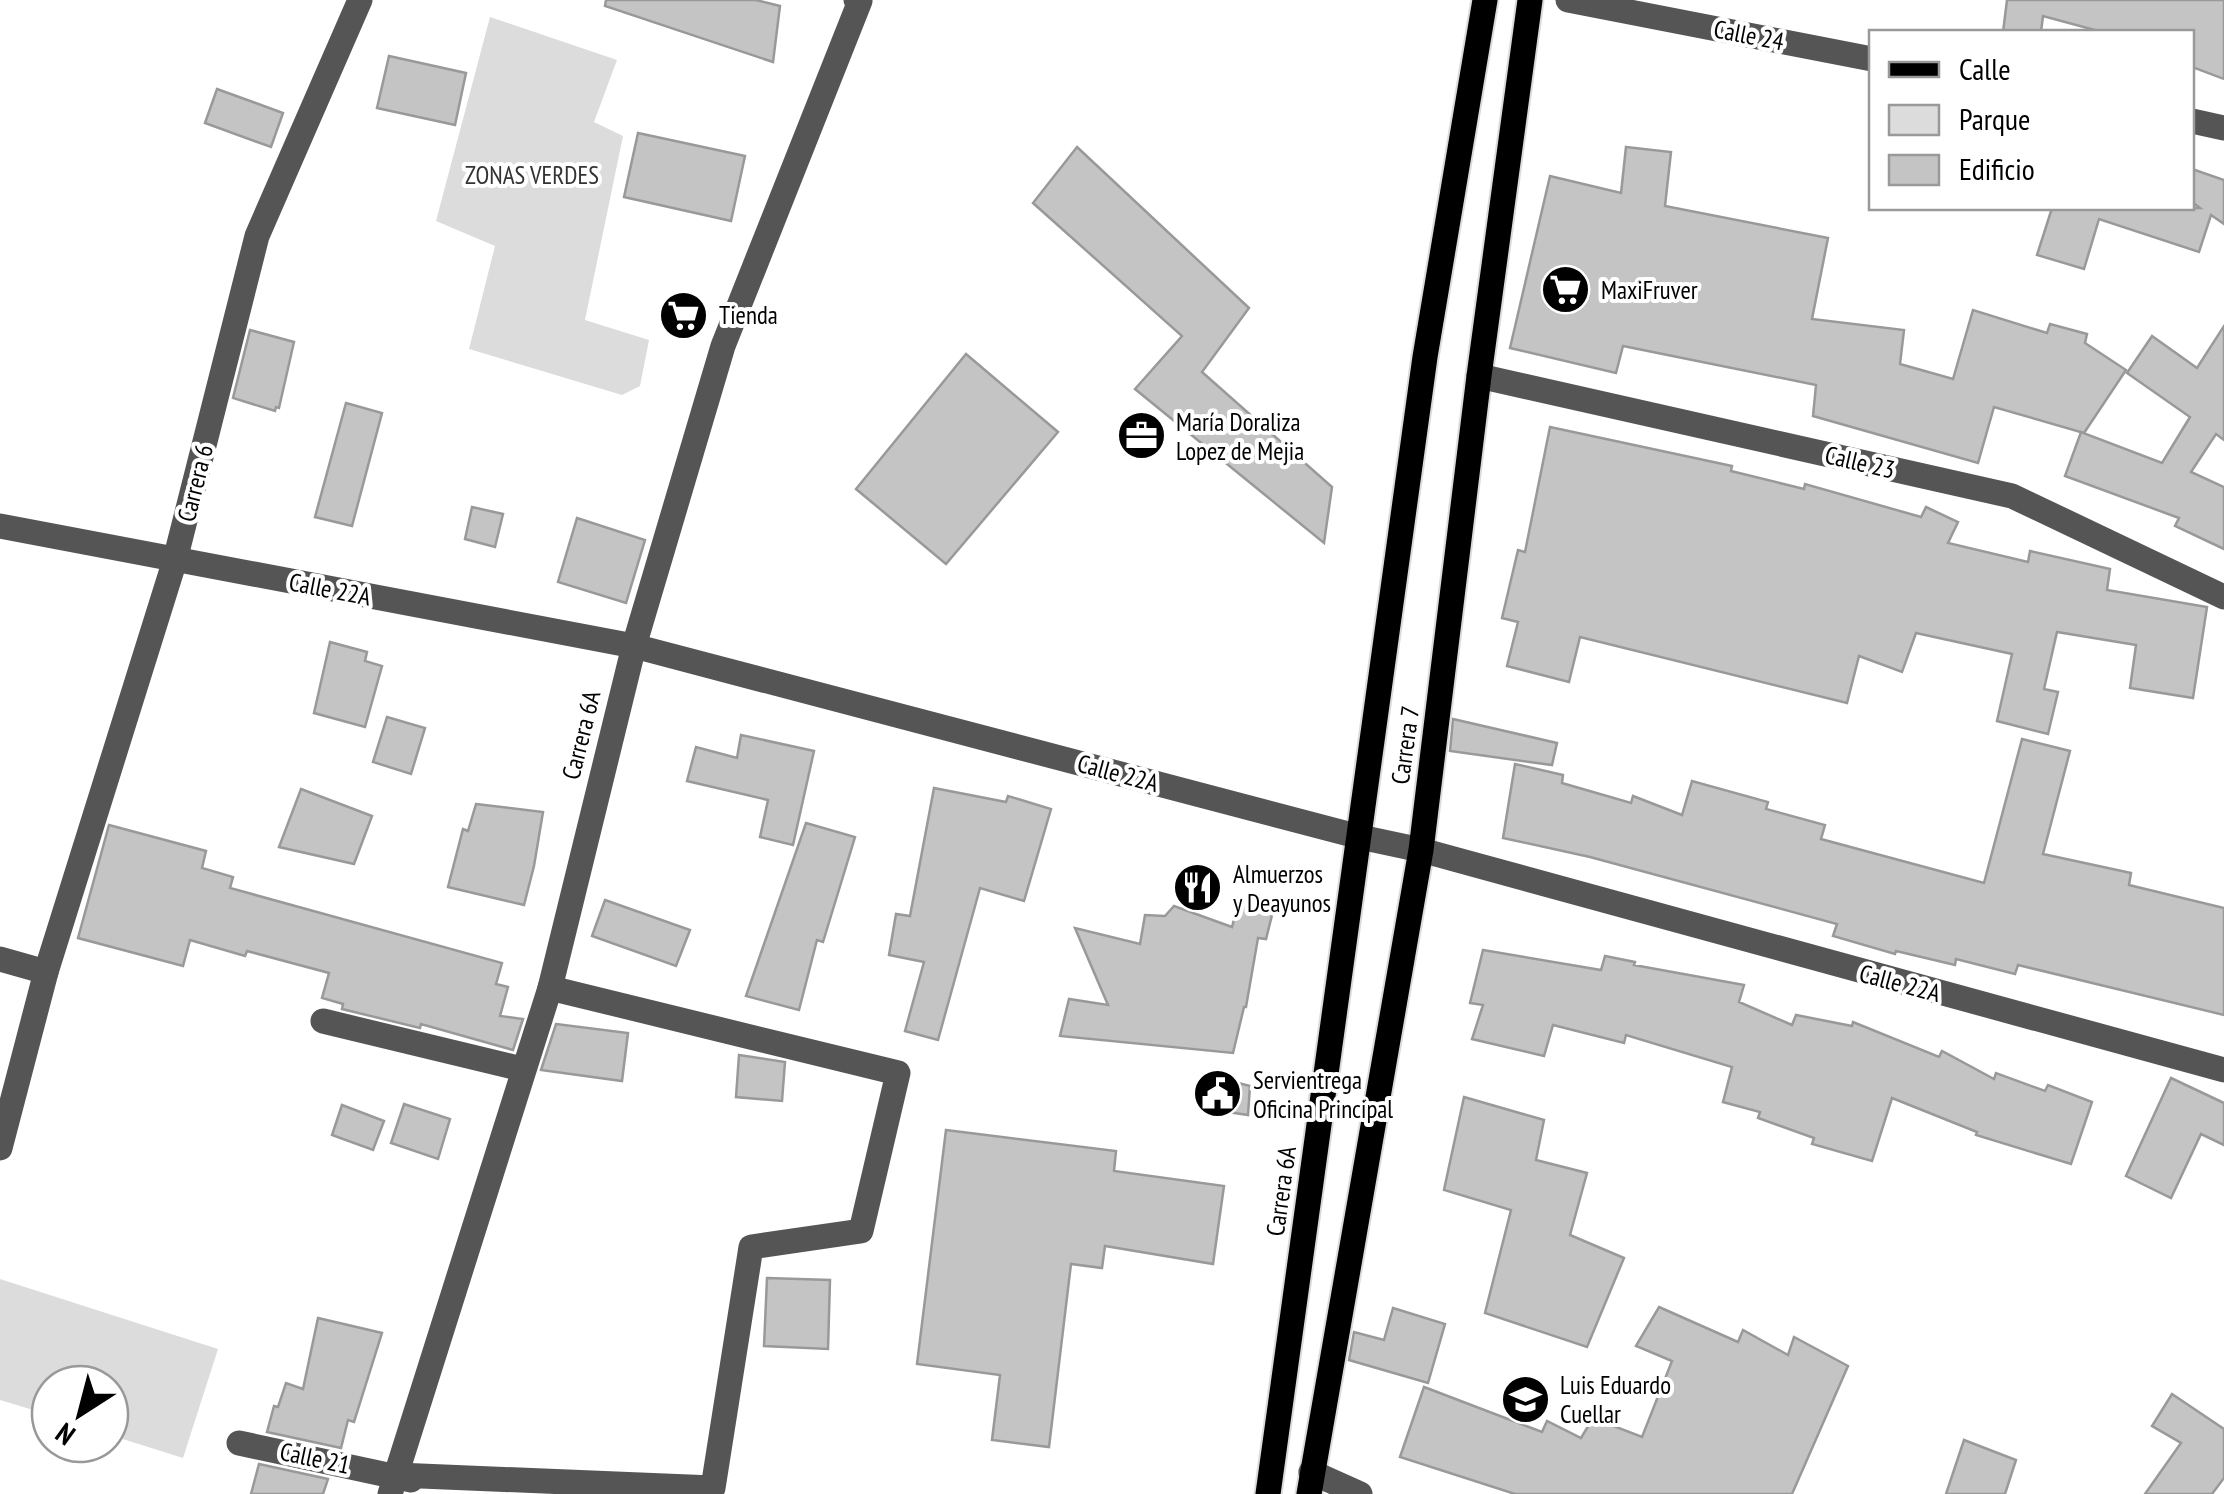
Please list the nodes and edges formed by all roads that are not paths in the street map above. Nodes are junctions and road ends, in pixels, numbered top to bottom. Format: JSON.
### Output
{"nodes":[{"id":1,"x":360,"y":0,"type":"edge"},
{"id":2,"x":1485,"y":0,"type":"edge"},
{"id":3,"x":1530,"y":0,"type":"edge"},
{"id":4,"x":1568,"y":0,"type":"edge"},
{"id":5,"x":858,"y":1,"type":"edge"},
{"id":6,"x":1869,"y":58,"type":"edge"},
{"id":7,"x":2194,"y":121,"type":"edge"},
{"id":8,"x":2224,"y":128,"type":"edge"},
{"id":9,"x":1479,"y":376,"type":"junction"},
{"id":10,"x":0,"y":526,"type":"edge"},
{"id":11,"x":176,"y":560,"type":"junction"},
{"id":12,"x":2224,"y":598,"type":"edge"},
{"id":13,"x":634,"y":646,"type":"junction"},
{"id":14,"x":1360,"y":837,"type":"junction"},
{"id":15,"x":1422,"y":850,"type":"junction"},
{"id":16,"x":0,"y":959,"type":"edge"},
{"id":17,"x":46,"y":972,"type":"junction"},
{"id":18,"x":550,"y":988,"type":"junction"},
{"id":19,"x":323,"y":1021,"type":"dead end"},
{"id":20,"x":522,"y":1069,"type":"junction"},
{"id":21,"x":2224,"y":1070,"type":"edge"},
{"id":22,"x":0,"y":1148,"type":"edge"},
{"id":23,"x":239,"y":1442,"type":"dead end"},
{"id":24,"x":1310,"y":1483,"type":"edge"},
{"id":25,"x":393,"y":1484,"type":"edge"},
{"id":26,"x":448,"y":1494,"type":"edge"},
{"id":27,"x":1268,"y":1494,"type":"edge"},
{"id":28,"x":1360,"y":1494,"type":"edge"}],
"edges":[{"from":1,"to":11,"type":"street","name":"Carrera 6"},
{"from":2,"to":14,"type":"main road","name":"Carrera 7"},
{"from":3,"to":9,"type":"main road","name":"Carrera 7"},
{"from":4,"to":6,"type":"street","name":"Calle 24"},
{"from":5,"to":13,"type":"street","name":"Carrera 6A"},
{"from":7,"to":8,"type":"street"},
{"from":9,"to":12,"type":"street","name":"Calle 23"},
{"from":9,"to":15,"type":"main road","name":"Carrera 7"},
{"from":10,"to":11,"type":"street","name":"Calle 22A"},
{"from":11,"to":13,"type":"street","name":"Calle 22A"},
{"from":11,"to":17,"type":"street","name":"Carrera 6"},
{"from":13,"to":14,"type":"street","name":"Calle 22A"},
{"from":13,"to":18,"type":"street","name":"Carrera 6A"},
{"from":14,"to":15,"type":"street","name":"Calle 22A"},
{"from":14,"to":27,"type":"main road","name":"Carrera 6A"},
{"from":15,"to":21,"type":"street","name":"Calle 22A"},
{"from":15,"to":24,"type":"main road","name":"Carrera 7"},
{"from":16,"to":17,"type":"street"},
{"from":17,"to":22,"type":"street","name":"Carrera 6"},
{"from":18,"to":20,"type":"street","name":"Carrera 6A"},
{"from":18,"to":25,"type":"street"},
{"from":19,"to":20,"type":"street"},
{"from":20,"to":25,"type":"street","name":"Carrera 6A"},
{"from":23,"to":25,"type":"street","name":"Calle 21"},
{"from":24,"to":28,"type":"street"},
{"from":25,"to":26,"type":"street","name":"Calle 21"}]}
